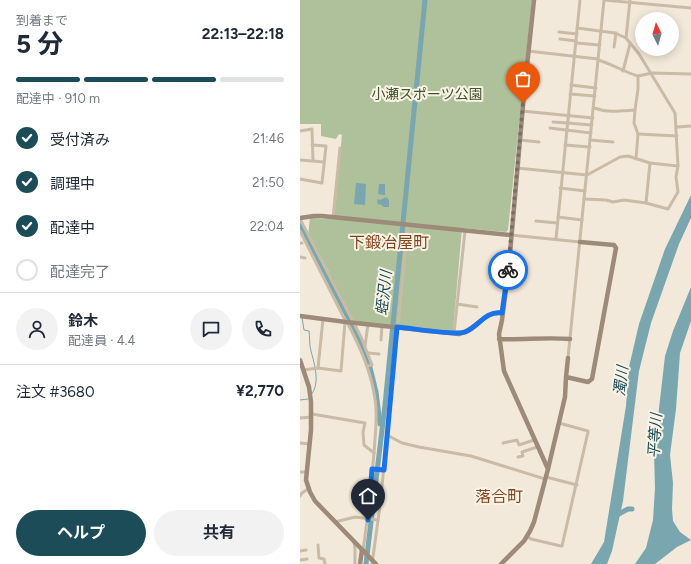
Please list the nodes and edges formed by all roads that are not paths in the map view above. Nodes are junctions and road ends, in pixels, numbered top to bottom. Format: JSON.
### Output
{"nodes":[{"id":1,"x":534,"y":0,"type":"edge"},
{"id":2,"x":580,"y":0,"type":"edge"},
{"id":3,"x":604,"y":0,"type":"edge"},
{"id":4,"x":666,"y":0,"type":"edge"},
{"id":5,"x":630,"y":1,"type":"edge"},
{"id":6,"x":666,"y":6,"type":"junction"},
{"id":7,"x":691,"y":8,"type":"edge"},
{"id":8,"x":577,"y":28,"type":"junction"},
{"id":9,"x":601,"y":30,"type":"junction"},
{"id":10,"x":559,"y":32,"type":"dead end"},
{"id":11,"x":576,"y":34,"type":"junction"},
{"id":12,"x":616,"y":34,"type":"junction"},
{"id":13,"x":626,"y":38,"type":"junction"},
{"id":14,"x":560,"y":39,"type":"dead end"},
{"id":15,"x":576,"y":42,"type":"junction"},
{"id":16,"x":630,"y":44,"type":"junction"},
{"id":17,"x":600,"y":45,"type":"junction"},
{"id":18,"x":614,"y":47,"type":"dead end"},
{"id":19,"x":528,"y":51,"type":"junction"},
{"id":20,"x":574,"y":56,"type":"junction"},
{"id":21,"x":598,"y":60,"type":"junction"},
{"id":22,"x":623,"y":71,"type":"junction"},
{"id":23,"x":652,"y":73,"type":"junction"},
{"id":24,"x":691,"y":74,"type":"edge"},
{"id":25,"x":638,"y":76,"type":"junction"},
{"id":26,"x":571,"y":86,"type":"junction"},
{"id":27,"x":596,"y":88,"type":"junction"},
{"id":28,"x":570,"y":94,"type":"junction"},
{"id":29,"x":595,"y":96,"type":"junction"},
{"id":30,"x":594,"y":108,"type":"junction"},
{"id":31,"x":634,"y":110,"type":"junction"},
{"id":32,"x":522,"y":112,"type":"junction"},
{"id":33,"x":568,"y":116,"type":"junction"},
{"id":34,"x":593,"y":118,"type":"junction"},
{"id":35,"x":553,"y":122,"type":"dead end"},
{"id":36,"x":567,"y":123,"type":"junction"},
{"id":37,"x":592,"y":125,"type":"junction"},
{"id":38,"x":691,"y":126,"type":"edge"},
{"id":39,"x":677,"y":127,"type":"junction"},
{"id":40,"x":550,"y":128,"type":"dead end"},
{"id":41,"x":300,"y":130,"type":"edge"},
{"id":42,"x":566,"y":130,"type":"junction"},
{"id":43,"x":591,"y":133,"type":"junction"},
{"id":44,"x":638,"y":134,"type":"junction"},
{"id":45,"x":677,"y":136,"type":"junction"},
{"id":46,"x":520,"y":140,"type":"junction"},
{"id":47,"x":590,"y":140,"type":"junction"},
{"id":48,"x":539,"y":142,"type":"dead end"},
{"id":49,"x":613,"y":142,"type":"dead end"},
{"id":50,"x":564,"y":144,"type":"junction"},
{"id":51,"x":312,"y":145,"type":"junction"},
{"id":52,"x":590,"y":147,"type":"junction"},
{"id":53,"x":340,"y":148,"type":"dead end"},
{"id":54,"x":636,"y":159,"type":"junction"},
{"id":55,"x":300,"y":160,"type":"edge"},
{"id":56,"x":313,"y":161,"type":"junction"},
{"id":57,"x":324,"y":162,"type":"junction"},
{"id":58,"x":650,"y":163,"type":"junction"},
{"id":59,"x":678,"y":166,"type":"junction"},
{"id":60,"x":517,"y":168,"type":"junction"},
{"id":61,"x":562,"y":173,"type":"junction"},
{"id":62,"x":587,"y":175,"type":"junction"},
{"id":63,"x":300,"y":179,"type":"edge"},
{"id":64,"x":560,"y":188,"type":"junction"},
{"id":65,"x":585,"y":191,"type":"junction"},
{"id":66,"x":584,"y":200,"type":"junction"},
{"id":67,"x":646,"y":203,"type":"junction"},
{"id":68,"x":558,"y":217,"type":"junction"},
{"id":69,"x":300,"y":218,"type":"edge"},
{"id":70,"x":333,"y":218,"type":"junction"},
{"id":71,"x":582,"y":220,"type":"junction"},
{"id":72,"x":536,"y":221,"type":"dead end"},
{"id":73,"x":557,"y":223,"type":"junction"},
{"id":74,"x":407,"y":225,"type":"junction"},
{"id":75,"x":300,"y":231,"type":"edge"},
{"id":76,"x":465,"y":231,"type":"junction"},
{"id":77,"x":511,"y":235,"type":"junction"},
{"id":78,"x":556,"y":239,"type":"junction"},
{"id":79,"x":580,"y":242,"type":"junction"},
{"id":80,"x":300,"y":257,"type":"edge"},
{"id":81,"x":305,"y":258,"type":"dead end"},
{"id":82,"x":326,"y":268,"type":"junction"},
{"id":83,"x":321,"y":270,"type":"junction"},
{"id":84,"x":457,"y":304,"type":"junction"},
{"id":85,"x":477,"y":307,"type":"dead end"},
{"id":86,"x":502,"y":313,"type":"junction"},
{"id":87,"x":301,"y":316,"type":"edge"},
{"id":88,"x":323,"y":319,"type":"junction"},
{"id":89,"x":348,"y":322,"type":"junction"},
{"id":90,"x":368,"y":324,"type":"junction"},
{"id":91,"x":382,"y":325,"type":"junction"},
{"id":92,"x":396,"y":327,"type":"junction"},
{"id":93,"x":454,"y":333,"type":"junction"},
{"id":94,"x":570,"y":338,"type":"junction"},
{"id":95,"x":499,"y":339,"type":"junction"},
{"id":96,"x":381,"y":340,"type":"dead end"},
{"id":97,"x":365,"y":347,"type":"junction"},
{"id":98,"x":368,"y":353,"type":"junction"},
{"id":99,"x":380,"y":354,"type":"dead end"},
{"id":100,"x":568,"y":358,"type":"joint"},
{"id":101,"x":300,"y":360,"type":"edge"},
{"id":102,"x":368,"y":366,"type":"junction"},
{"id":103,"x":316,"y":368,"type":"junction"},
{"id":104,"x":303,"y":370,"type":"junction"},
{"id":105,"x":566,"y":377,"type":"junction"},
{"id":106,"x":312,"y":416,"type":"junction"},
{"id":107,"x":300,"y":418,"type":"edge"},
{"id":108,"x":559,"y":423,"type":"junction"},
{"id":109,"x":387,"y":435,"type":"junction"},
{"id":110,"x":534,"y":440,"type":"junction"},
{"id":111,"x":300,"y":443,"type":"edge"},
{"id":112,"x":504,"y":443,"type":"dead end"},
{"id":113,"x":309,"y":444,"type":"junction"},
{"id":114,"x":538,"y":447,"type":"junction"},
{"id":115,"x":374,"y":453,"type":"junction"},
{"id":116,"x":518,"y":457,"type":"dead end"},
{"id":117,"x":373,"y":469,"type":"junction"},
{"id":118,"x":548,"y":469,"type":"junction"},
{"id":119,"x":383,"y":470,"type":"junction"},
{"id":120,"x":300,"y":472,"type":"edge"},
{"id":121,"x":306,"y":472,"type":"junction"},
{"id":122,"x":546,"y":478,"type":"junction"},
{"id":123,"x":576,"y":485,"type":"junction"},
{"id":124,"x":308,"y":489,"type":"junction"},
{"id":125,"x":300,"y":496,"type":"edge"},
{"id":126,"x":368,"y":519,"type":"junction"},
{"id":127,"x":378,"y":520,"type":"junction"},
{"id":128,"x":335,"y":522,"type":"junction"},
{"id":129,"x":527,"y":536,"type":"junction"},
{"id":130,"x":353,"y":541,"type":"junction"},
{"id":131,"x":318,"y":545,"type":"dead end"},
{"id":132,"x":306,"y":550,"type":"dead end"},
{"id":133,"x":300,"y":551,"type":"edge"},
{"id":134,"x":363,"y":551,"type":"junction"},
{"id":135,"x":300,"y":560,"type":"edge"},
{"id":136,"x":307,"y":560,"type":"dead end"},
{"id":137,"x":373,"y":562,"type":"edge"},
{"id":138,"x":325,"y":564,"type":"edge"},
{"id":139,"x":355,"y":564,"type":"edge"},
{"id":140,"x":360,"y":564,"type":"edge"},
{"id":141,"x":501,"y":564,"type":"edge"}],
"edges":[{"from":1,"to":19,"type":"street"},
{"from":2,"to":8,"type":"street"},
{"from":3,"to":5,"type":"street"},
{"from":3,"to":9,"type":"street"},
{"from":4,"to":6,"type":"street"},
{"from":5,"to":6,"type":"street"},
{"from":5,"to":13,"type":"street"},
{"from":6,"to":7,"type":"street"},
{"from":8,"to":9,"type":"street"},
{"from":8,"to":11,"type":"street"},
{"from":9,"to":12,"type":"street"},
{"from":9,"to":17,"type":"street"},
{"from":10,"to":11,"type":"street"},
{"from":11,"to":15,"type":"street"},
{"from":12,"to":13,"type":"street"},
{"from":12,"to":18,"type":"street"},
{"from":13,"to":16,"type":"street"},
{"from":14,"to":15,"type":"street"},
{"from":15,"to":17,"type":"street"},
{"from":15,"to":20,"type":"street"},
{"from":16,"to":22,"type":"street"},
{"from":16,"to":23,"type":"street"},
{"from":17,"to":21,"type":"street"},
{"from":19,"to":20,"type":"street"},
{"from":19,"to":32,"type":"street"},
{"from":20,"to":21,"type":"street"},
{"from":20,"to":26,"type":"street"},
{"from":21,"to":22,"type":"street"},
{"from":21,"to":27,"type":"street"},
{"from":22,"to":25,"type":"street"},
{"from":23,"to":24,"type":"street"},
{"from":23,"to":25,"type":"street"},
{"from":23,"to":39,"type":"street"},
{"from":25,"to":31,"type":"street"},
{"from":26,"to":27,"type":"street"},
{"from":26,"to":28,"type":"street"},
{"from":27,"to":29,"type":"street"},
{"from":28,"to":29,"type":"street"},
{"from":28,"to":33,"type":"street"},
{"from":29,"to":30,"type":"street"},
{"from":30,"to":31,"type":"street"},
{"from":30,"to":34,"type":"street"},
{"from":31,"to":44,"type":"street"},
{"from":32,"to":33,"type":"street"},
{"from":32,"to":46,"type":"street"},
{"from":33,"to":34,"type":"street"},
{"from":33,"to":36,"type":"street"},
{"from":34,"to":37,"type":"street"},
{"from":35,"to":36,"type":"street"},
{"from":36,"to":37,"type":"street"},
{"from":36,"to":42,"type":"street"},
{"from":37,"to":43,"type":"street"},
{"from":38,"to":39,"type":"street"},
{"from":39,"to":45,"type":"street"},
{"from":40,"to":42,"type":"street"},
{"from":41,"to":51,"type":"street"},
{"from":42,"to":43,"type":"street"},
{"from":42,"to":50,"type":"street"},
{"from":43,"to":47,"type":"street"},
{"from":44,"to":45,"type":"street"},
{"from":44,"to":54,"type":"street"},
{"from":45,"to":59,"type":"street"},
{"from":46,"to":48,"type":"street"},
{"from":46,"to":60,"type":"street"},
{"from":47,"to":49,"type":"street"},
{"from":47,"to":52,"type":"street"},
{"from":50,"to":52,"type":"street"},
{"from":50,"to":61,"type":"street"},
{"from":51,"to":56,"type":"street"},
{"from":51,"to":57,"type":"street"},
{"from":52,"to":62,"type":"street"},
{"from":53,"to":70,"type":"street"},
{"from":54,"to":58,"type":"street"},
{"from":54,"to":62,"type":"street"},
{"from":55,"to":56,"type":"street"},
{"from":56,"to":57,"type":"street"},
{"from":57,"to":63,"type":"street"},
{"from":58,"to":59,"type":"street"},
{"from":58,"to":67,"type":"street"},
{"from":59,"to":67,"type":"street"},
{"from":60,"to":61,"type":"street"},
{"from":60,"to":77,"type":"street"},
{"from":61,"to":62,"type":"street"},
{"from":61,"to":64,"type":"street"},
{"from":62,"to":65,"type":"street"},
{"from":64,"to":65,"type":"street"},
{"from":64,"to":68,"type":"street"},
{"from":65,"to":66,"type":"street"},
{"from":66,"to":67,"type":"street"},
{"from":66,"to":71,"type":"street"},
{"from":68,"to":71,"type":"street"},
{"from":68,"to":73,"type":"street"},
{"from":69,"to":70,"type":"street"},
{"from":69,"to":82,"type":"street"},
{"from":70,"to":74,"type":"street"},
{"from":71,"to":79,"type":"street"},
{"from":72,"to":73,"type":"street"},
{"from":73,"to":78,"type":"street"},
{"from":74,"to":76,"type":"street"},
{"from":74,"to":92,"type":"street"},
{"from":75,"to":83,"type":"street"},
{"from":76,"to":77,"type":"street"},
{"from":76,"to":84,"type":"street"},
{"from":77,"to":78,"type":"street"},
{"from":77,"to":86,"type":"street"},
{"from":78,"to":79,"type":"street"},
{"from":79,"to":94,"type":"street"},
{"from":79,"to":105,"type":"street"},
{"from":80,"to":81,"type":"street"},
{"from":82,"to":83,"type":"street"},
{"from":82,"to":89,"type":"street"},
{"from":83,"to":89,"type":"street"},
{"from":84,"to":85,"type":"street"},
{"from":84,"to":93,"type":"street"},
{"from":86,"to":93,"type":"street"},
{"from":86,"to":95,"type":"street"},
{"from":87,"to":88,"type":"street"},
{"from":88,"to":89,"type":"street"},
{"from":88,"to":103,"type":"street"},
{"from":89,"to":90,"type":"street"},
{"from":89,"to":97,"type":"street"},
{"from":89,"to":102,"type":"street"},
{"from":89,"to":103,"type":"street"},
{"from":90,"to":91,"type":"street"},
{"from":90,"to":97,"type":"street"},
{"from":91,"to":92,"type":"street"},
{"from":91,"to":96,"type":"street"},
{"from":92,"to":93,"type":"street"},
{"from":92,"to":109,"type":"street"},
{"from":94,"to":95,"type":"street"},
{"from":94,"to":100,"type":"street"},
{"from":95,"to":110,"type":"street"},
{"from":97,"to":98,"type":"street"},
{"from":98,"to":99,"type":"street"},
{"from":98,"to":102,"type":"street"},
{"from":100,"to":105,"type":"street"},
{"from":101,"to":104,"type":"street"},
{"from":102,"to":115,"type":"street"},
{"from":103,"to":104,"type":"street"},
{"from":104,"to":106,"type":"street"},
{"from":105,"to":108,"type":"street"},
{"from":106,"to":107,"type":"street"},
{"from":106,"to":113,"type":"street"},
{"from":106,"to":115,"type":"street"},
{"from":108,"to":118,"type":"street"},
{"from":108,"to":123,"type":"street"},
{"from":109,"to":119,"type":"street"},
{"from":109,"to":122,"type":"street"},
{"from":110,"to":112,"type":"street"},
{"from":110,"to":114,"type":"street"},
{"from":111,"to":113,"type":"street"},
{"from":113,"to":121,"type":"street"},
{"from":114,"to":116,"type":"street"},
{"from":114,"to":118,"type":"street"},
{"from":115,"to":117,"type":"street"},
{"from":117,"to":119,"type":"street"},
{"from":117,"to":126,"type":"street"},
{"from":118,"to":122,"type":"street"},
{"from":119,"to":127,"type":"street"},
{"from":120,"to":121,"type":"street"},
{"from":121,"to":124,"type":"street"},
{"from":122,"to":123,"type":"street"},
{"from":122,"to":129,"type":"street"},
{"from":123,"to":129,"type":"street"},
{"from":124,"to":125,"type":"street"},
{"from":124,"to":128,"type":"street"},
{"from":126,"to":127,"type":"street"},
{"from":126,"to":128,"type":"street"},
{"from":126,"to":134,"type":"street"},
{"from":127,"to":137,"type":"street"},
{"from":128,"to":130,"type":"street"},
{"from":129,"to":141,"type":"street"},
{"from":130,"to":134,"type":"street"},
{"from":130,"to":139,"type":"street"},
{"from":131,"to":138,"type":"street"},
{"from":132,"to":133,"type":"street"},
{"from":134,"to":137,"type":"street"},
{"from":134,"to":140,"type":"street"},
{"from":135,"to":136,"type":"street"}]}
